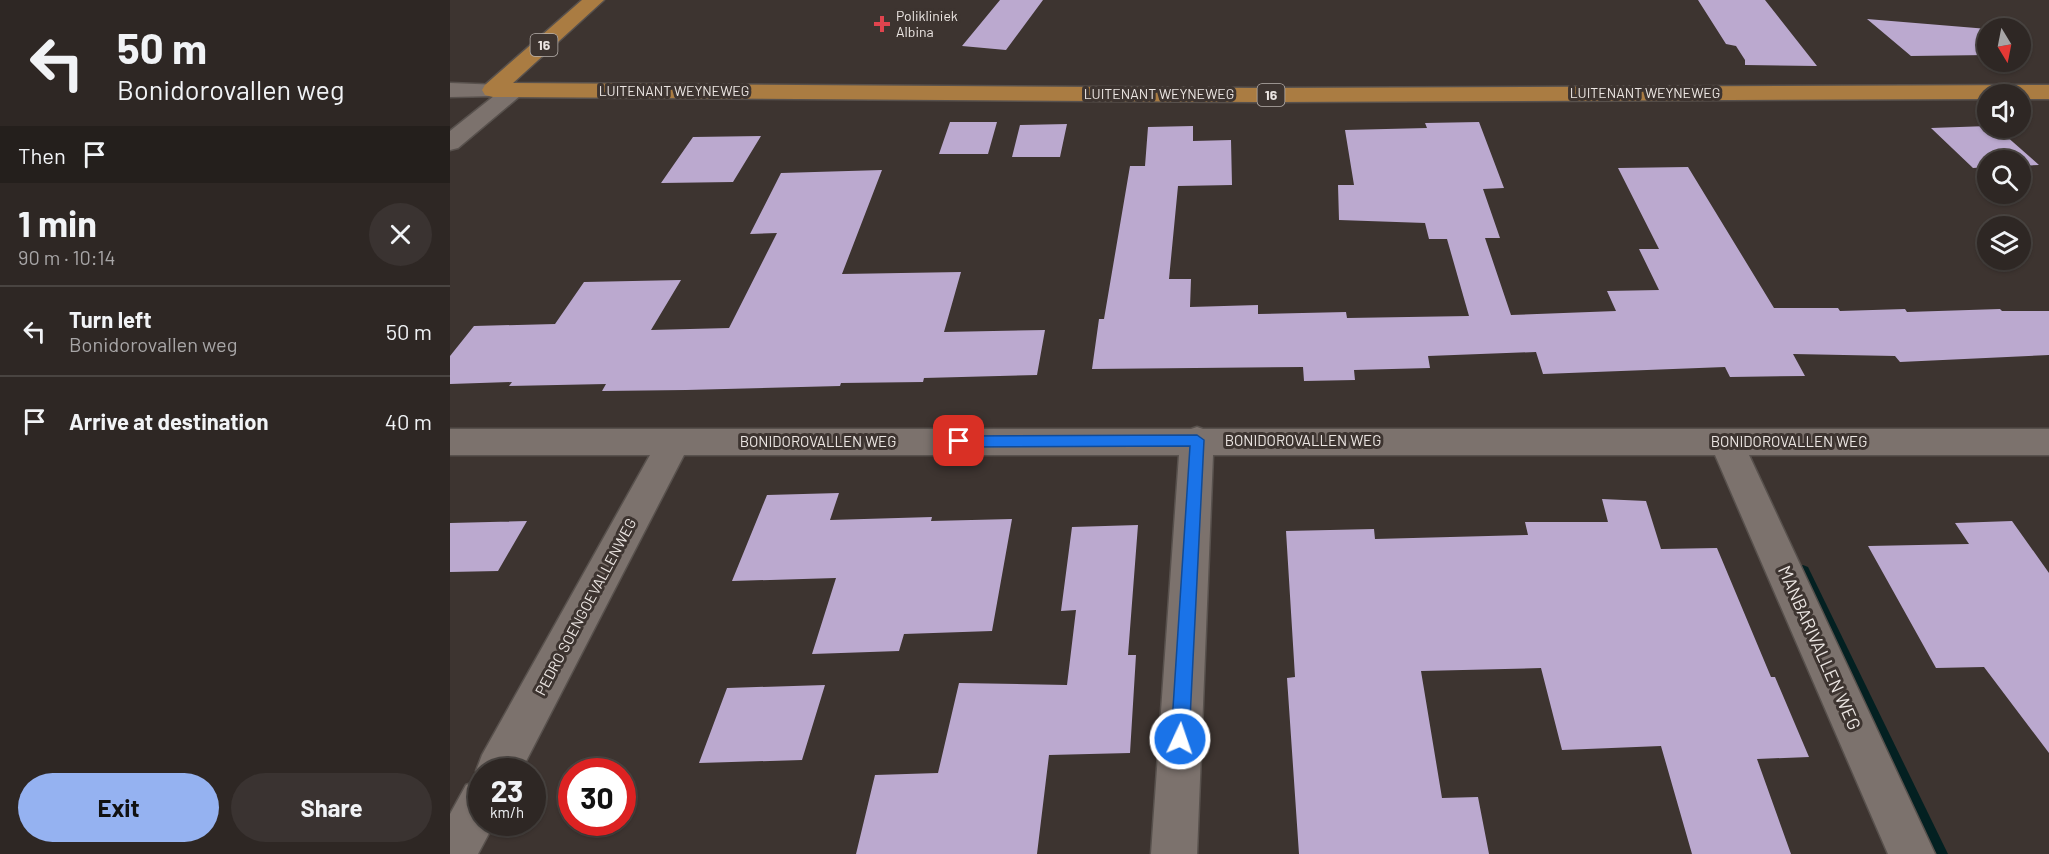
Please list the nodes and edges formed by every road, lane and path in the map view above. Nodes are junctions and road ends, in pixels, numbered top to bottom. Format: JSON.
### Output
{"nodes":[{"id":1,"x":594,"y":0,"type":"edge"},
{"id":2,"x":450,"y":90,"type":"edge"},
{"id":3,"x":504,"y":90,"type":"junction"},
{"id":4,"x":2049,"y":92,"type":"edge"},
{"id":5,"x":450,"y":143,"type":"edge"},
{"id":6,"x":1197,"y":440,"type":"junction"},
{"id":7,"x":450,"y":442,"type":"edge"},
{"id":8,"x":674,"y":442,"type":"junction"},
{"id":9,"x":1726,"y":442,"type":"junction"},
{"id":10,"x":2049,"y":442,"type":"edge"},
{"id":11,"x":505,"y":758,"type":"edge"},
{"id":12,"x":468,"y":827,"type":"edge"},
{"id":13,"x":453,"y":854,"type":"edge"},
{"id":14,"x":1174,"y":854,"type":"edge"},
{"id":15,"x":1912,"y":854,"type":"edge"}],
"edges":[{"from":1,"to":3,"type":"main road","number":"16"},
{"from":2,"to":3,"type":"street","name":"LUITENANT WEYNEWEG"},
{"from":3,"to":4,"type":"main road","name":"LUITENANT WEYNEWEG","number":"16"},
{"from":3,"to":5,"type":"street"},
{"from":6,"to":8,"type":"street","name":"BONIDOROVALLEN WEG"},
{"from":6,"to":9,"type":"street","name":"BONIDOROVALLEN WEG"},
{"from":6,"to":14,"type":"street"},
{"from":7,"to":8,"type":"street","name":"BONIDOROVALLEN WEG"},
{"from":8,"to":11,"type":"street","name":"PEDRO SOENGOEVALLENWEG"},
{"from":9,"to":10,"type":"street","name":"BONIDOROVALLEN WEG"},
{"from":9,"to":15,"type":"street","name":"MANBARIVALLEN WEG"},
{"from":12,"to":13,"type":"street"}]}
